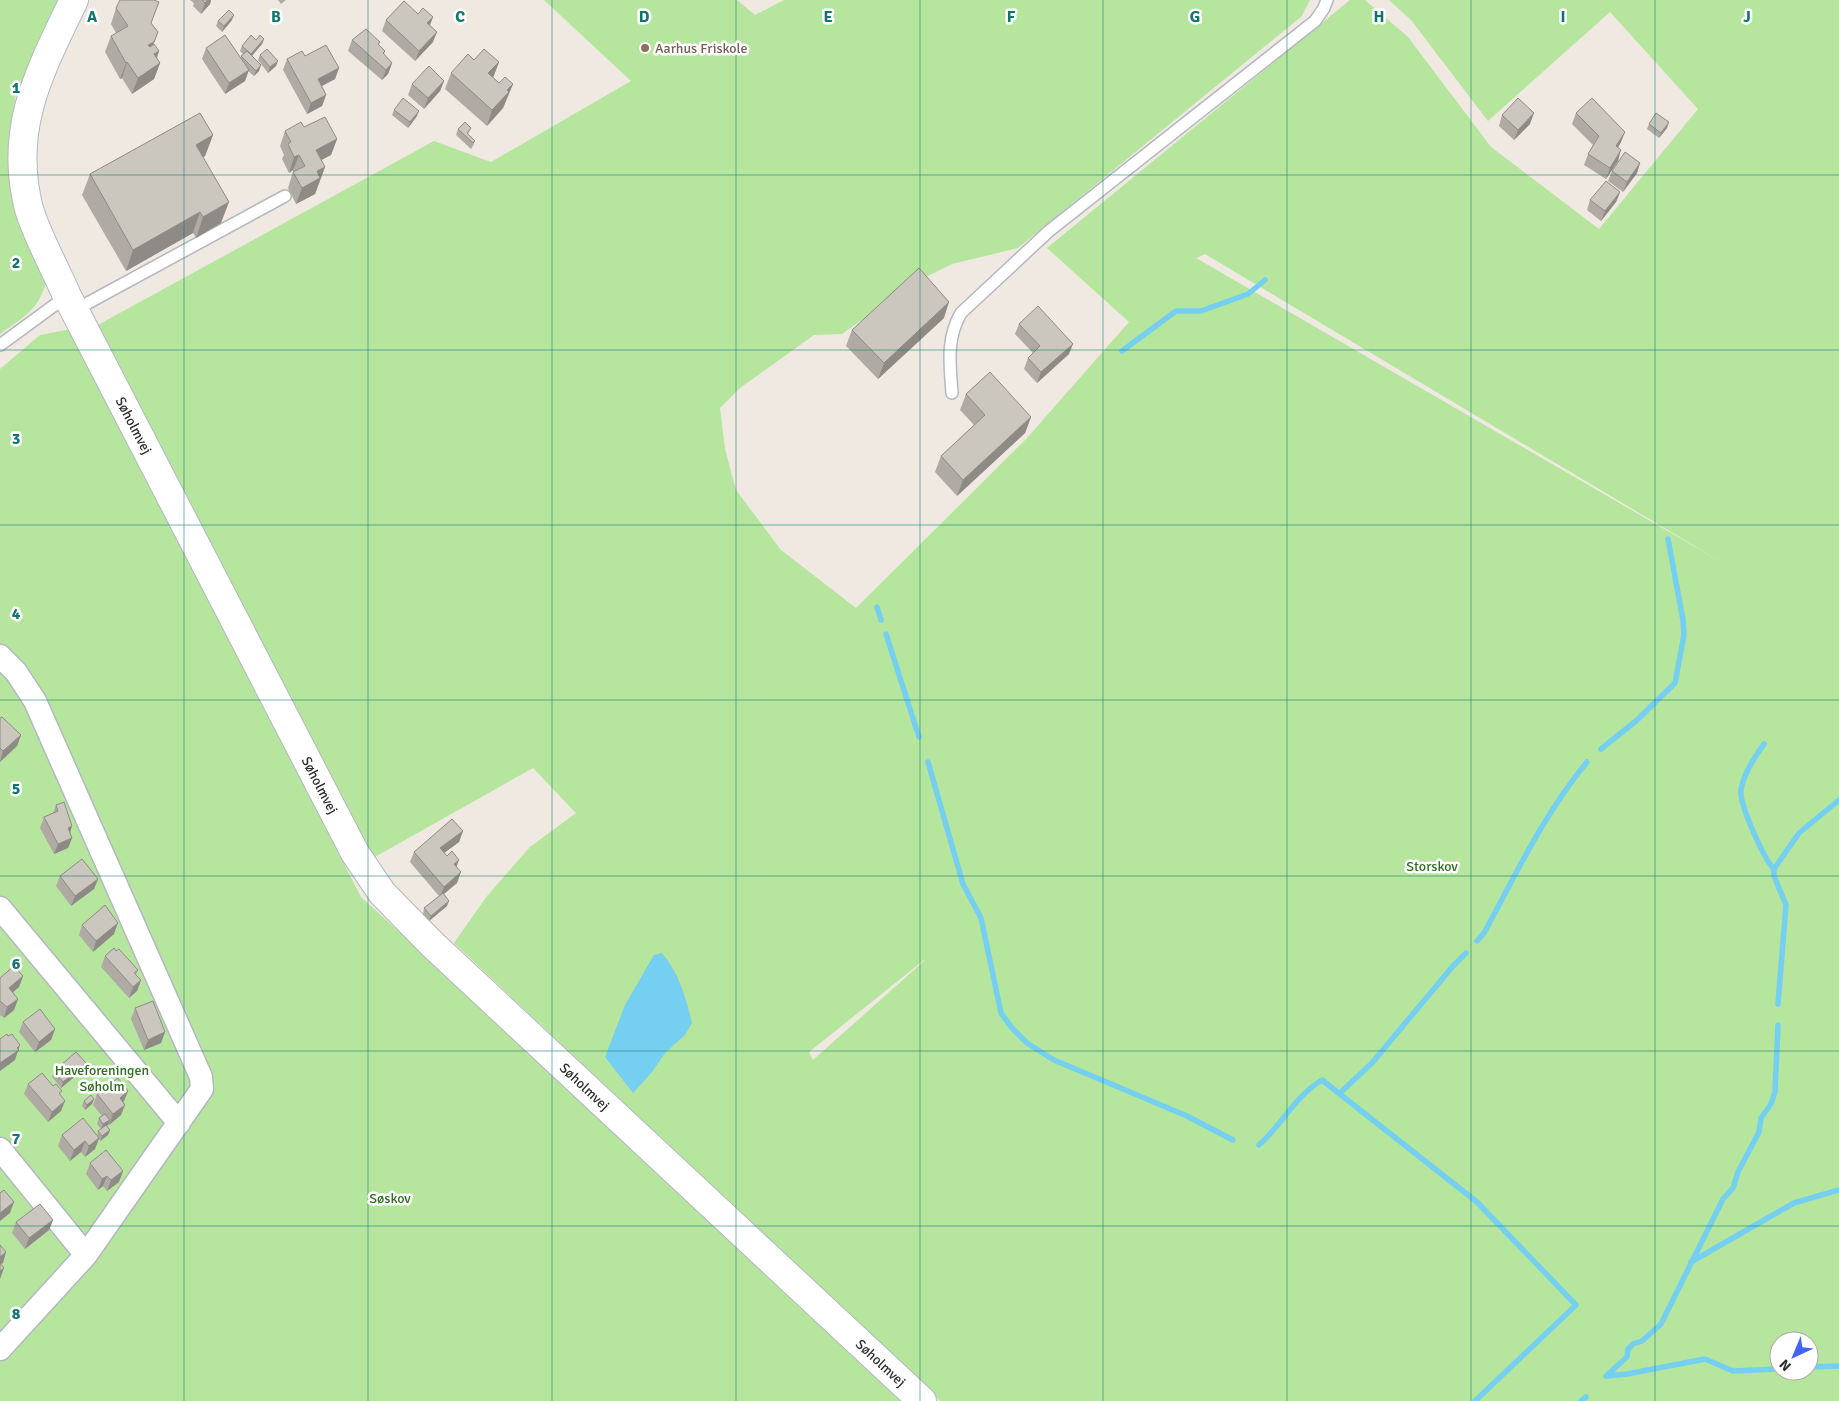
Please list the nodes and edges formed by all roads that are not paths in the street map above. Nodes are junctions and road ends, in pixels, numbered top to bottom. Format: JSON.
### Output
{"nodes":[{"id":1,"x":74,"y":0,"type":"edge"},
{"id":2,"x":1327,"y":0,"type":"edge"},
{"id":3,"x":285,"y":196,"type":"dead end"},
{"id":4,"x":71,"y":303,"type":"junction"},
{"id":5,"x":0,"y":345,"type":"edge"},
{"id":6,"x":952,"y":393,"type":"dead end"},
{"id":7,"x":0,"y":656,"type":"edge"},
{"id":8,"x":0,"y":908,"type":"edge"},
{"id":9,"x":180,"y":1123,"type":"junction"},
{"id":10,"x":0,"y":1148,"type":"edge"},
{"id":11,"x":86,"y":1256,"type":"junction"},
{"id":12,"x":0,"y":1349,"type":"edge"},
{"id":13,"x":922,"y":1401,"type":"edge"}],
"edges":[{"from":1,"to":4,"type":"street","name":"Søholmvej"},
{"from":2,"to":6,"type":"lane"},
{"from":3,"to":4,"type":"lane"},
{"from":4,"to":5,"type":"lane"},
{"from":4,"to":13,"type":"street","name":"Søholmvej"},
{"from":7,"to":9,"type":"street"},
{"from":8,"to":9,"type":"street"},
{"from":9,"to":11,"type":"street"},
{"from":10,"to":11,"type":"street"},
{"from":11,"to":12,"type":"street"}]}
